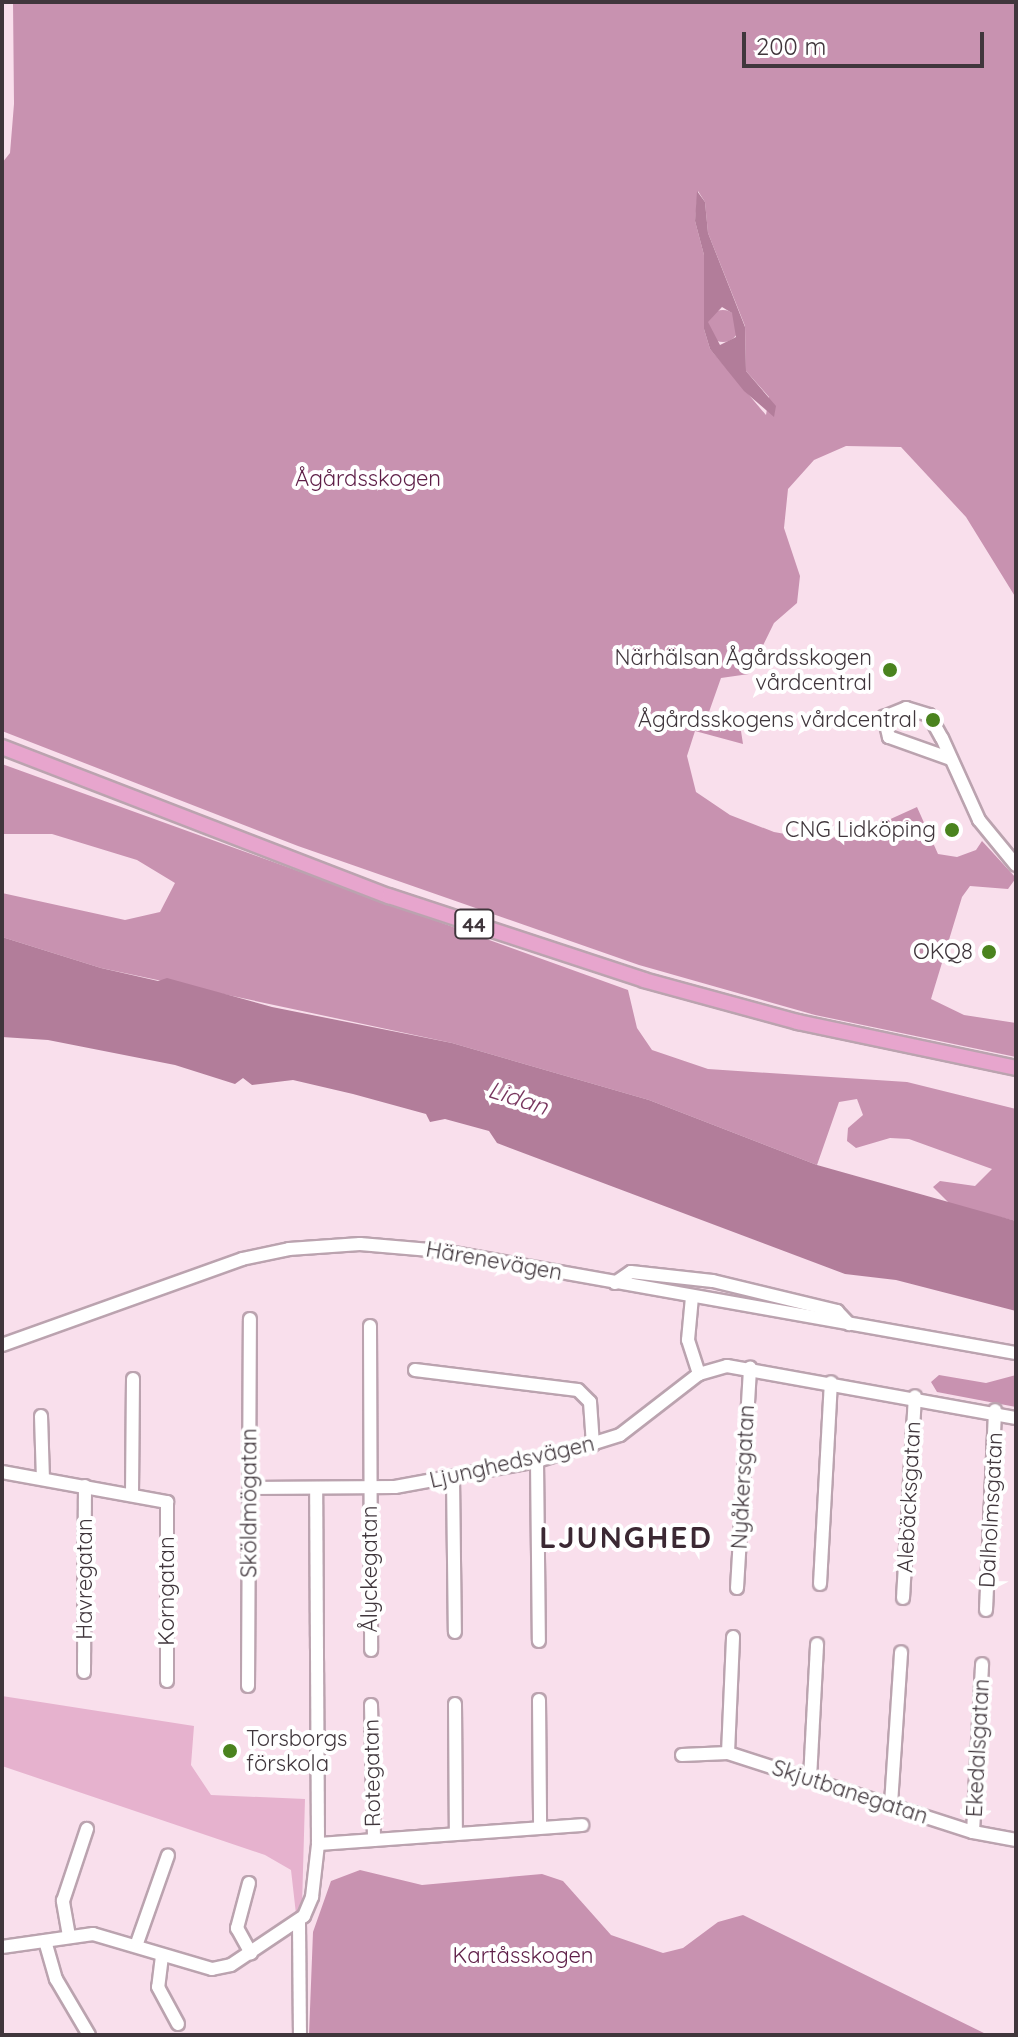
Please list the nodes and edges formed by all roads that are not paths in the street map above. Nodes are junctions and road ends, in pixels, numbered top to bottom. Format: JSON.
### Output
{"nodes":[{"id":1,"x":2,"y":747,"type":"edge"},
{"id":2,"x":951,"y":759,"type":"junction"},
{"id":3,"x":1016,"y":865,"type":"edge"},
{"id":4,"x":1015,"y":1068,"type":"edge"},
{"id":5,"x":615,"y":1283,"type":"junction"},
{"id":6,"x":692,"y":1297,"type":"junction"},
{"id":7,"x":250,"y":1319,"type":"dead end"},
{"id":8,"x":849,"y":1324,"type":"junction"},
{"id":9,"x":370,"y":1326,"type":"dead end"},
{"id":10,"x":2,"y":1345,"type":"edge"},
{"id":11,"x":996,"y":1350,"type":"junction"},
{"id":12,"x":1016,"y":1353,"type":"edge"},
{"id":13,"x":1016,"y":1359,"type":"edge"},
{"id":14,"x":750,"y":1367,"type":"junction"},
{"id":15,"x":415,"y":1370,"type":"dead end"},
{"id":16,"x":699,"y":1374,"type":"junction"},
{"id":17,"x":133,"y":1379,"type":"dead end"},
{"id":18,"x":831,"y":1382,"type":"junction"},
{"id":19,"x":915,"y":1396,"type":"junction"},
{"id":20,"x":995,"y":1410,"type":"junction"},
{"id":21,"x":41,"y":1416,"type":"dead end"},
{"id":22,"x":1016,"y":1418,"type":"edge"},
{"id":23,"x":593,"y":1445,"type":"junction"},
{"id":24,"x":537,"y":1461,"type":"junction"},
{"id":25,"x":2,"y":1472,"type":"edge"},
{"id":26,"x":453,"y":1478,"type":"junction"},
{"id":27,"x":43,"y":1479,"type":"junction"},
{"id":28,"x":85,"y":1486,"type":"junction"},
{"id":29,"x":249,"y":1488,"type":"junction"},
{"id":30,"x":316,"y":1488,"type":"junction"},
{"id":31,"x":370,"y":1489,"type":"junction"},
{"id":32,"x":132,"y":1494,"type":"junction"},
{"id":33,"x":820,"y":1584,"type":"dead end"},
{"id":34,"x":737,"y":1588,"type":"dead end"},
{"id":35,"x":903,"y":1598,"type":"dead end"},
{"id":36,"x":986,"y":1610,"type":"dead end"},
{"id":37,"x":455,"y":1632,"type":"dead end"},
{"id":38,"x":733,"y":1637,"type":"dead end"},
{"id":39,"x":539,"y":1641,"type":"dead end"},
{"id":40,"x":817,"y":1644,"type":"dead end"},
{"id":41,"x":371,"y":1650,"type":"dead end"},
{"id":42,"x":901,"y":1652,"type":"dead end"},
{"id":43,"x":982,"y":1664,"type":"dead end"},
{"id":44,"x":84,"y":1672,"type":"dead end"},
{"id":45,"x":167,"y":1681,"type":"dead end"},
{"id":46,"x":248,"y":1686,"type":"dead end"},
{"id":47,"x":539,"y":1700,"type":"dead end"},
{"id":48,"x":455,"y":1704,"type":"dead end"},
{"id":49,"x":371,"y":1705,"type":"dead end"},
{"id":50,"x":728,"y":1753,"type":"junction"},
{"id":51,"x":682,"y":1755,"type":"dead end"},
{"id":52,"x":810,"y":1779,"type":"junction"},
{"id":53,"x":891,"y":1804,"type":"junction"},
{"id":54,"x":582,"y":1825,"type":"dead end"},
{"id":55,"x":540,"y":1827,"type":"junction"},
{"id":56,"x":87,"y":1829,"type":"dead end"},
{"id":57,"x":973,"y":1832,"type":"junction"},
{"id":58,"x":456,"y":1833,"type":"junction"},
{"id":59,"x":374,"y":1840,"type":"junction"},
{"id":60,"x":1016,"y":1840,"type":"edge"},
{"id":61,"x":318,"y":1844,"type":"junction"},
{"id":62,"x":168,"y":1855,"type":"dead end"},
{"id":63,"x":249,"y":1883,"type":"dead end"},
{"id":64,"x":299,"y":1923,"type":"junction"},
{"id":65,"x":69,"y":1936,"type":"junction"},
{"id":66,"x":45,"y":1941,"type":"junction"},
{"id":67,"x":136,"y":1946,"type":"junction"},
{"id":68,"x":2,"y":1947,"type":"edge"},
{"id":69,"x":251,"y":1953,"type":"junction"},
{"id":70,"x":162,"y":1956,"type":"junction"},
{"id":71,"x":178,"y":2024,"type":"dead end"},
{"id":72,"x":89,"y":2035,"type":"edge"},
{"id":73,"x":300,"y":2035,"type":"edge"}],
"edges":[{"from":1,"to":4,"type":"main road","number":"44"},
{"from":2,"to":2,"type":"street"},
{"from":2,"to":3,"type":"street"},
{"from":5,"to":6,"type":"street","name":"Härenevägen"},
{"from":5,"to":8,"type":"street"},
{"from":5,"to":10,"type":"street","name":"Härenevägen"},
{"from":6,"to":8,"type":"street","name":"Härenevägen"},
{"from":6,"to":16,"type":"street"},
{"from":7,"to":29,"type":"street","name":"Sköldmögatan"},
{"from":8,"to":11,"type":"street","name":"Härenevägen"},
{"from":9,"to":31,"type":"street","name":"Ålyckegatan"},
{"from":11,"to":12,"type":"street","name":"Härenevägen"},
{"from":11,"to":13,"type":"street","name":"Härenevägen"},
{"from":14,"to":16,"type":"street","name":"Ljunghedsvägen"},
{"from":14,"to":18,"type":"street","name":"Ljunghedsvägen"},
{"from":14,"to":34,"type":"street","name":"Nyåkersgatan"},
{"from":15,"to":23,"type":"street"},
{"from":16,"to":23,"type":"street","name":"Ljunghedsvägen"},
{"from":17,"to":32,"type":"street"},
{"from":18,"to":19,"type":"street","name":"Ljunghedsvägen"},
{"from":18,"to":33,"type":"street"},
{"from":19,"to":20,"type":"street","name":"Ljunghedsvägen"},
{"from":19,"to":35,"type":"street","name":"Alebäcksgatan"},
{"from":20,"to":22,"type":"street","name":"Ljunghedsvägen"},
{"from":20,"to":36,"type":"street","name":"Dalholmsgatan"},
{"from":21,"to":27,"type":"street"},
{"from":23,"to":24,"type":"street","name":"Ljunghedsvägen"},
{"from":24,"to":26,"type":"street","name":"Ljunghedsvägen"},
{"from":24,"to":39,"type":"street"},
{"from":25,"to":27,"type":"street"},
{"from":26,"to":31,"type":"street","name":"Ljunghedsvägen"},
{"from":26,"to":37,"type":"street"},
{"from":27,"to":28,"type":"street"},
{"from":28,"to":32,"type":"street"},
{"from":28,"to":44,"type":"street","name":"Havregatan"},
{"from":29,"to":30,"type":"street","name":"Ljunghedsvägen"},
{"from":29,"to":46,"type":"street","name":"Sköldmögatan"},
{"from":30,"to":31,"type":"street","name":"Ljunghedsvägen"},
{"from":30,"to":61,"type":"street"},
{"from":31,"to":41,"type":"street","name":"Ålyckegatan"},
{"from":32,"to":45,"type":"street","name":"Korngatan"},
{"from":38,"to":50,"type":"street"},
{"from":40,"to":52,"type":"street"},
{"from":42,"to":53,"type":"street"},
{"from":43,"to":57,"type":"street","name":"Ekedalsgatan"},
{"from":47,"to":55,"type":"street"},
{"from":48,"to":58,"type":"street"},
{"from":49,"to":59,"type":"street","name":"Rotegatan"},
{"from":50,"to":51,"type":"street","name":"Skjutbanegatan"},
{"from":50,"to":52,"type":"street","name":"Skjutbanegatan"},
{"from":52,"to":53,"type":"street","name":"Skjutbanegatan"},
{"from":53,"to":57,"type":"street","name":"Skjutbanegatan"},
{"from":54,"to":55,"type":"street"},
{"from":55,"to":58,"type":"street"},
{"from":56,"to":65,"type":"street"},
{"from":57,"to":60,"type":"street","name":"Skjutbanegatan"},
{"from":58,"to":59,"type":"street"},
{"from":59,"to":61,"type":"street"},
{"from":61,"to":64,"type":"street"},
{"from":62,"to":67,"type":"street"},
{"from":63,"to":69,"type":"street"},
{"from":64,"to":69,"type":"street"},
{"from":64,"to":73,"type":"street"},
{"from":65,"to":66,"type":"street"},
{"from":65,"to":67,"type":"street"},
{"from":66,"to":68,"type":"street"},
{"from":66,"to":72,"type":"street"},
{"from":67,"to":70,"type":"street"},
{"from":69,"to":70,"type":"street"},
{"from":70,"to":71,"type":"street"}]}
